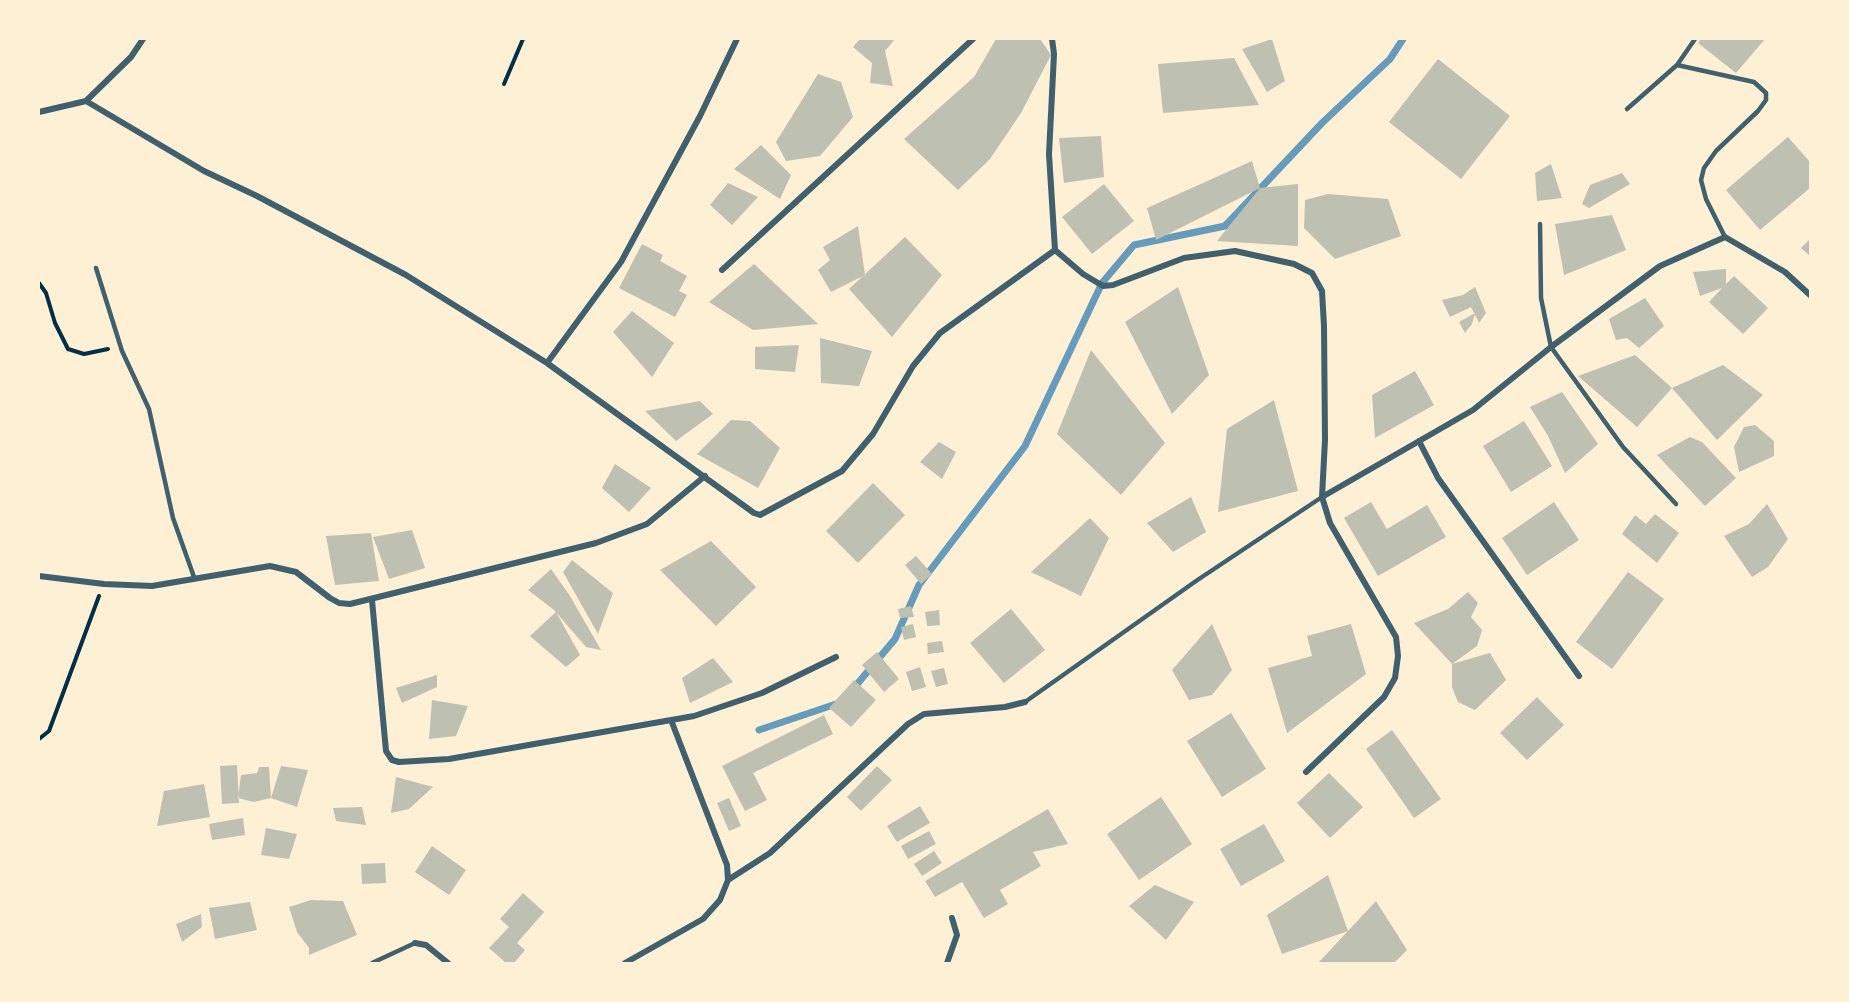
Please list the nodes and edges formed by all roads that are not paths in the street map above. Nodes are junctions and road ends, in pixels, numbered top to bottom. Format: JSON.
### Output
{"nodes":[{"id":1,"x":143,"y":39,"type":"edge"},
{"id":2,"x":736,"y":39,"type":"edge"},
{"id":3,"x":973,"y":39,"type":"edge"},
{"id":4,"x":1052,"y":39,"type":"edge"},
{"id":5,"x":1695,"y":39,"type":"edge"},
{"id":6,"x":1677,"y":65,"type":"junction"},
{"id":7,"x":86,"y":100,"type":"junction"},
{"id":8,"x":1627,"y":109,"type":"dead end"},
{"id":9,"x":39,"y":112,"type":"edge"},
{"id":10,"x":1540,"y":224,"type":"dead end"},
{"id":11,"x":1725,"y":237,"type":"junction"},
{"id":12,"x":1055,"y":250,"type":"junction"},
{"id":13,"x":96,"y":268,"type":"dead end"},
{"id":14,"x":722,"y":270,"type":"dead end"},
{"id":15,"x":1810,"y":295,"type":"edge"},
{"id":16,"x":1551,"y":346,"type":"junction"},
{"id":17,"x":547,"y":363,"type":"junction"},
{"id":18,"x":1419,"y":441,"type":"junction"},
{"id":19,"x":705,"y":476,"type":"junction"},
{"id":20,"x":1322,"y":497,"type":"junction"},
{"id":21,"x":1676,"y":504,"type":"dead end"},
{"id":22,"x":39,"y":576,"type":"edge"},
{"id":23,"x":194,"y":577,"type":"junction"},
{"id":24,"x":372,"y":600,"type":"junction"},
{"id":25,"x":836,"y":657,"type":"dead end"},
{"id":26,"x":1579,"y":676,"type":"dead end"},
{"id":27,"x":1025,"y":702,"type":"joint"},
{"id":28,"x":671,"y":720,"type":"junction"},
{"id":29,"x":1306,"y":772,"type":"dead end"},
{"id":30,"x":728,"y":880,"type":"junction"},
{"id":31,"x":952,"y":918,"type":"dead end"},
{"id":32,"x":415,"y":943,"type":"joint"},
{"id":33,"x":372,"y":963,"type":"edge"},
{"id":34,"x":448,"y":963,"type":"edge"},
{"id":35,"x":625,"y":963,"type":"edge"},
{"id":36,"x":947,"y":963,"type":"edge"}],
"edges":[{"from":1,"to":7,"type":"street"},
{"from":2,"to":17,"type":"street"},
{"from":3,"to":14,"type":"street"},
{"from":4,"to":12,"type":"street"},
{"from":5,"to":6,"type":"lane"},
{"from":6,"to":8,"type":"lane"},
{"from":6,"to":11,"type":"lane"},
{"from":7,"to":9,"type":"street"},
{"from":7,"to":17,"type":"street"},
{"from":10,"to":16,"type":"lane"},
{"from":11,"to":15,"type":"street"},
{"from":11,"to":16,"type":"street"},
{"from":12,"to":19,"type":"street"},
{"from":12,"to":20,"type":"street"},
{"from":13,"to":23,"type":"lane"},
{"from":16,"to":18,"type":"street"},
{"from":16,"to":21,"type":"lane"},
{"from":17,"to":19,"type":"street"},
{"from":18,"to":20,"type":"street"},
{"from":18,"to":26,"type":"street"},
{"from":19,"to":24,"type":"street"},
{"from":20,"to":27,"type":"lane"},
{"from":20,"to":29,"type":"street"},
{"from":22,"to":23,"type":"street"},
{"from":23,"to":24,"type":"street"},
{"from":24,"to":28,"type":"street"},
{"from":25,"to":28,"type":"street"},
{"from":27,"to":30,"type":"street"},
{"from":28,"to":30,"type":"street"},
{"from":30,"to":35,"type":"street"},
{"from":31,"to":36,"type":"street"},
{"from":32,"to":33,"type":"lane"},
{"from":32,"to":34,"type":"street"}]}
